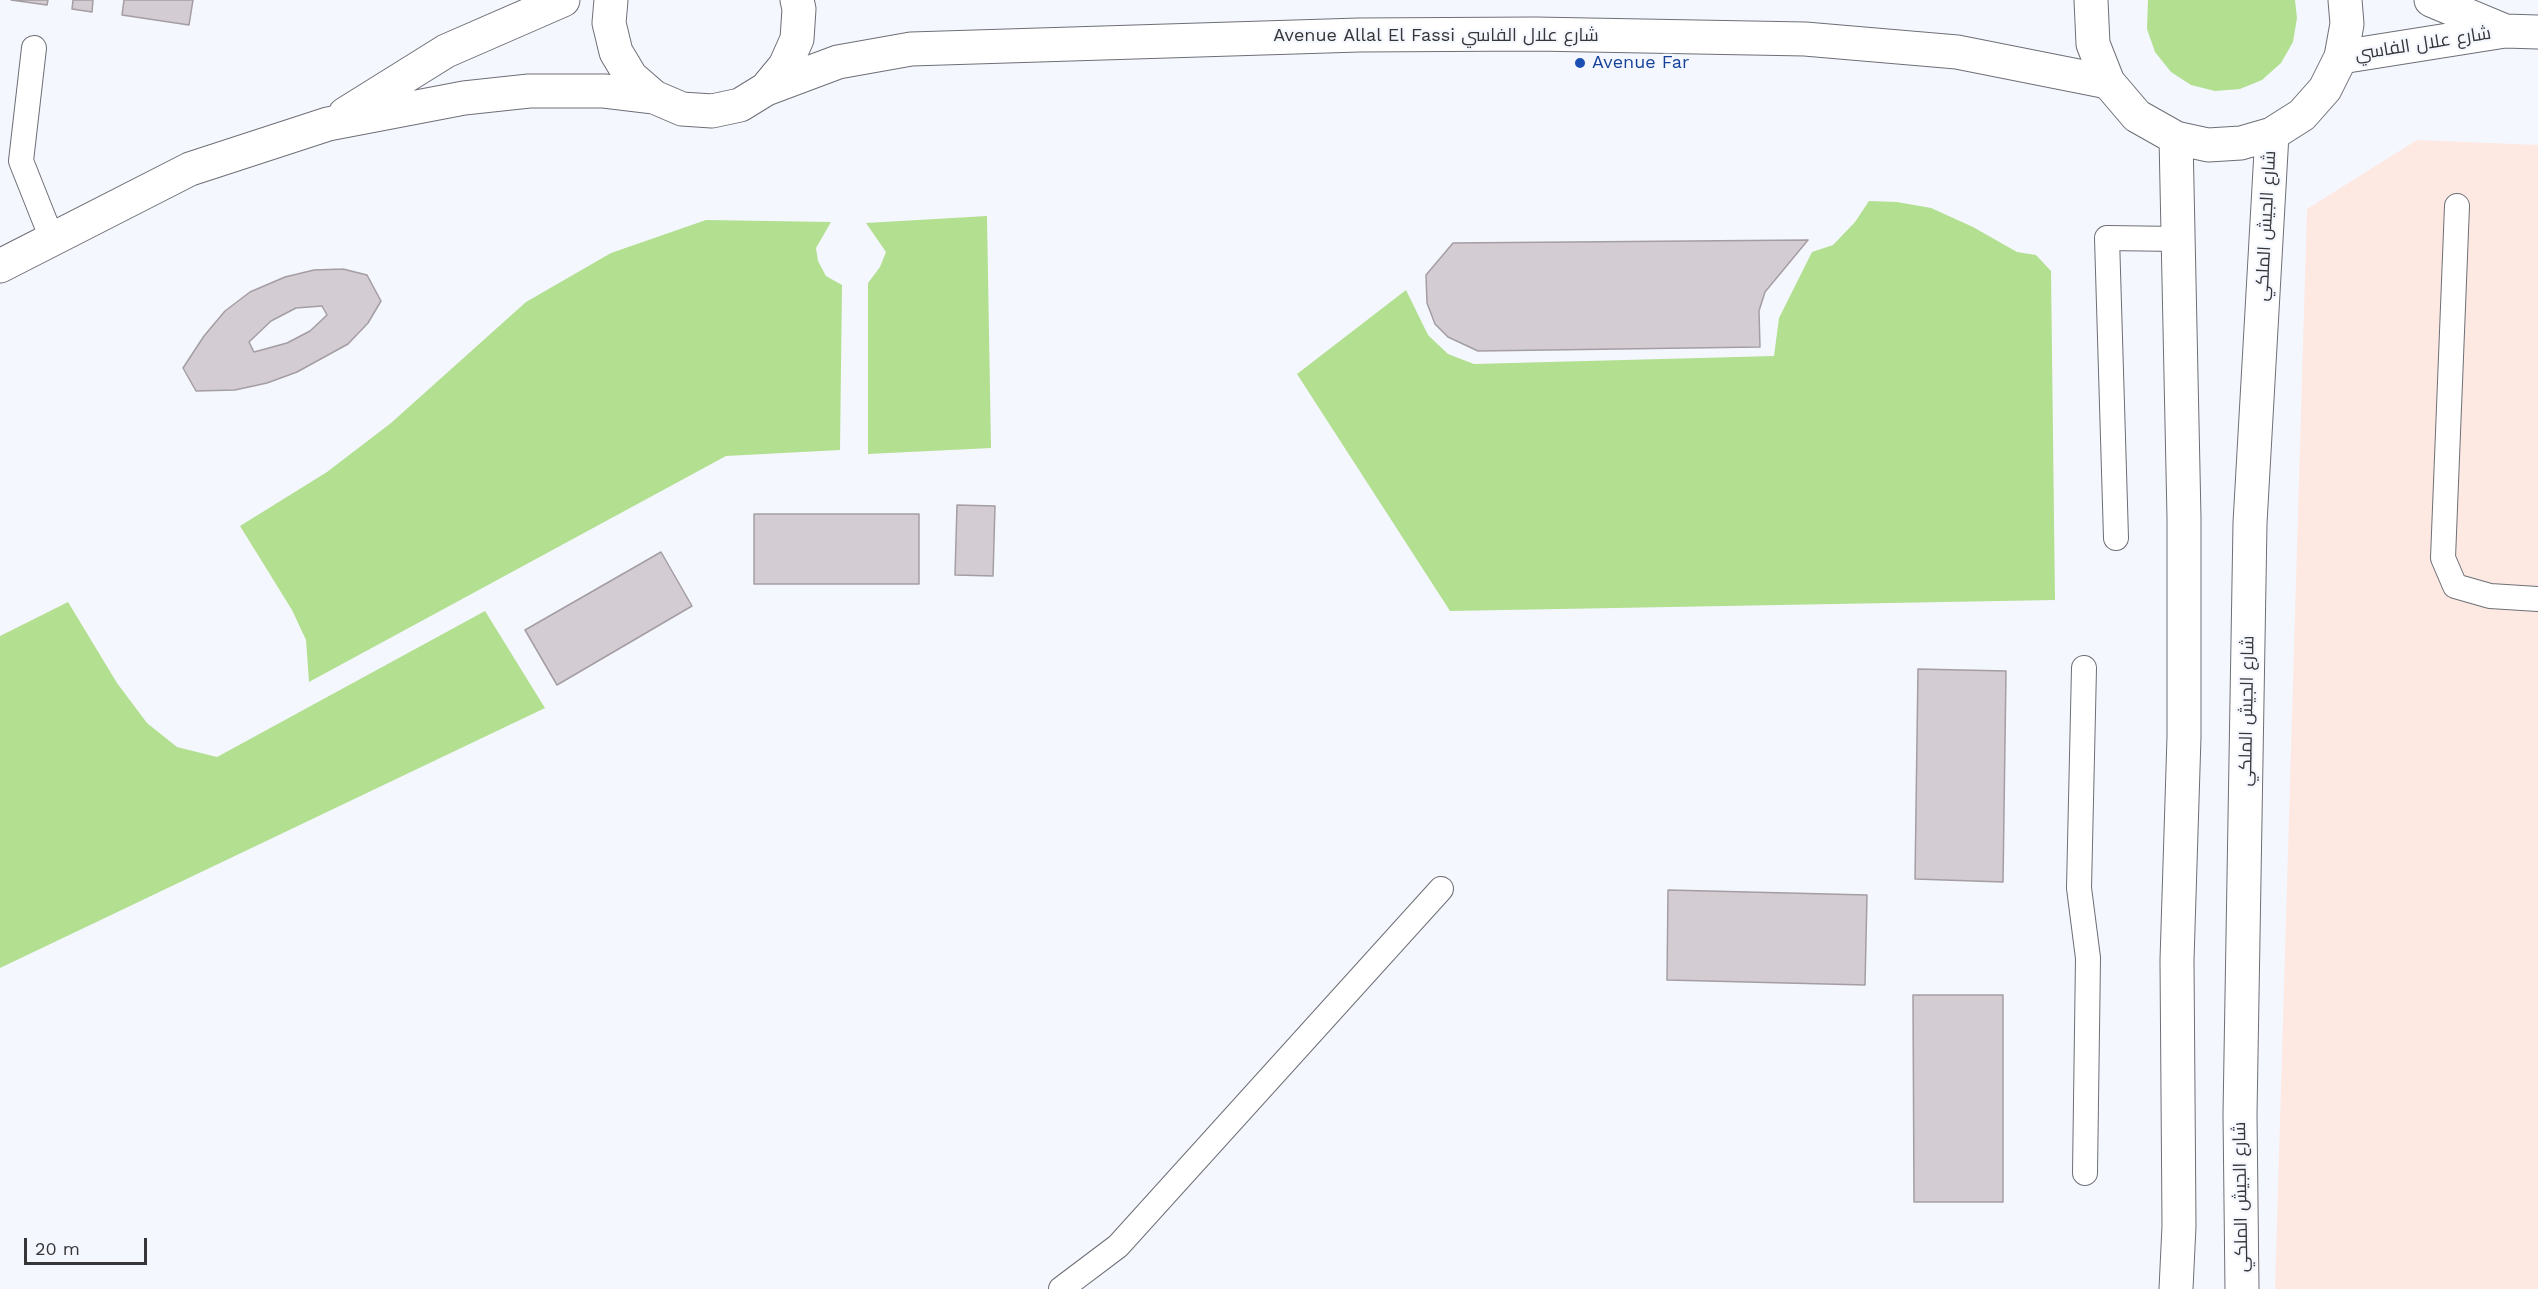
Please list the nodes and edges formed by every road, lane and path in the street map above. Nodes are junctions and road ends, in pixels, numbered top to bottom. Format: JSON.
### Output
{"nodes":[{"id":1,"x":563,"y":0,"type":"edge"},
{"id":2,"x":611,"y":0,"type":"edge"},
{"id":3,"x":797,"y":0,"type":"edge"},
{"id":4,"x":2091,"y":0,"type":"edge"},
{"id":5,"x":2345,"y":0,"type":"edge"},
{"id":6,"x":2431,"y":0,"type":"edge"},
{"id":7,"x":2505,"y":31,"type":"junction"},
{"id":8,"x":2538,"y":32,"type":"edge"},
{"id":9,"x":33,"y":48,"type":"dead end"},
{"id":10,"x":2341,"y":57,"type":"junction"},
{"id":11,"x":2108,"y":82,"type":"junction"},
{"id":12,"x":766,"y":89,"type":"junction"},
{"id":13,"x":654,"y":97,"type":"junction"},
{"id":14,"x":328,"y":124,"type":"junction"},
{"id":15,"x":2272,"y":134,"type":"junction"},
{"id":16,"x":2176,"y":138,"type":"junction"},
{"id":17,"x":2457,"y":206,"type":"dead end"},
{"id":18,"x":52,"y":238,"type":"junction"},
{"id":19,"x":2178,"y":238,"type":"junction"},
{"id":20,"x":0,"y":266,"type":"edge"},
{"id":21,"x":2116,"y":538,"type":"dead end"},
{"id":22,"x":2538,"y":599,"type":"edge"},
{"id":23,"x":2084,"y":668,"type":"dead end"},
{"id":24,"x":1441,"y":889,"type":"dead end"},
{"id":25,"x":2085,"y":1173,"type":"dead end"},
{"id":26,"x":1061,"y":1289,"type":"edge"},
{"id":27,"x":2176,"y":1289,"type":"edge"},
{"id":28,"x":2242,"y":1289,"type":"edge"}],
"edges":[{"from":1,"to":14,"type":"street"},
{"from":2,"to":13,"type":"street"},
{"from":3,"to":12,"type":"street"},
{"from":4,"to":11,"type":"street"},
{"from":5,"to":10,"type":"street"},
{"from":6,"to":7,"type":"street","name":"شارع علال الفاسي"},
{"from":7,"to":8,"type":"street","name":"شارع علال الفاسي"},
{"from":7,"to":10,"type":"street","name":"شارع علال الفاسي"},
{"from":9,"to":18,"type":"lane"},
{"from":10,"to":15,"type":"street"},
{"from":11,"to":12,"type":"street","name":"Avenue Allal El Fassi شارع علال الفاسي"},
{"from":11,"to":16,"type":"street"},
{"from":12,"to":13,"type":"street"},
{"from":13,"to":14,"type":"street"},
{"from":14,"to":18,"type":"street"},
{"from":15,"to":16,"type":"street"},
{"from":15,"to":28,"type":"street","name":"شارع الجيش الملكي"},
{"from":16,"to":19,"type":"street"},
{"from":17,"to":22,"type":"lane"},
{"from":18,"to":20,"type":"street"},
{"from":19,"to":21,"type":"lane"},
{"from":19,"to":27,"type":"street"},
{"from":23,"to":25,"type":"lane"},
{"from":24,"to":26,"type":"lane"}]}
